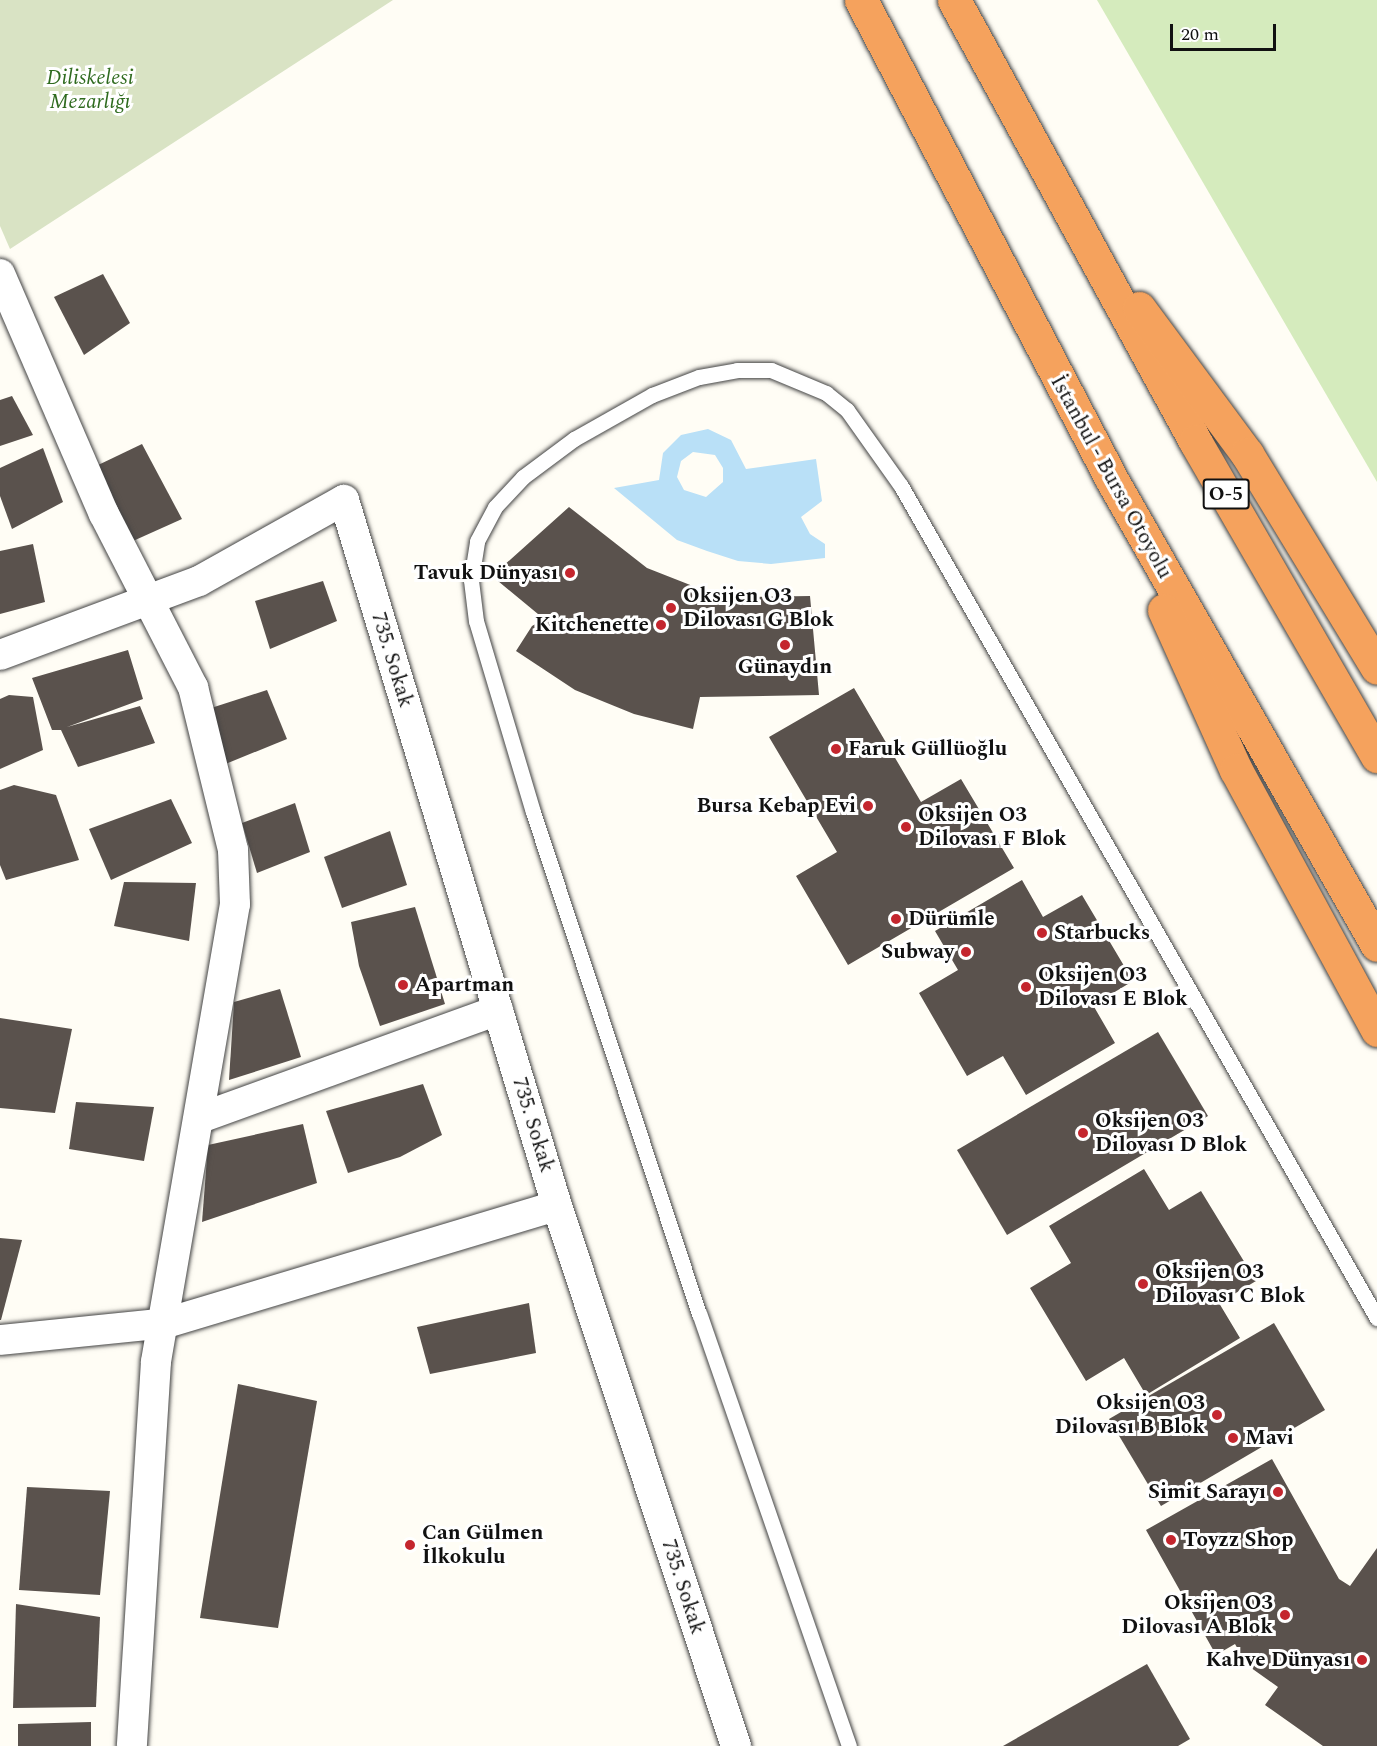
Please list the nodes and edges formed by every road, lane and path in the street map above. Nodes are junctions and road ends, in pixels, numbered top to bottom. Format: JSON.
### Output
{"nodes":[{"id":1,"x":861,"y":0,"type":"edge"},
{"id":2,"x":954,"y":0,"type":"edge"},
{"id":3,"x":1078,"y":231,"type":"junction"},
{"id":4,"x":0,"y":274,"type":"edge"},
{"id":5,"x":1112,"y":480,"type":"junction"},
{"id":6,"x":150,"y":600,"type":"junction"},
{"id":7,"x":0,"y":655,"type":"edge"},
{"id":8,"x":1377,"y":668,"type":"edge"},
{"id":9,"x":1377,"y":756,"type":"edge"},
{"id":10,"x":1377,"y":945,"type":"edge"},
{"id":11,"x":498,"y":1010,"type":"junction"},
{"id":12,"x":1377,"y":1030,"type":"edge"},
{"id":13,"x":200,"y":1118,"type":"junction"},
{"id":14,"x":557,"y":1206,"type":"junction"},
{"id":15,"x":1377,"y":1318,"type":"edge"},
{"id":16,"x":166,"y":1323,"type":"junction"},
{"id":17,"x":0,"y":1340,"type":"edge"},
{"id":18,"x":132,"y":1746,"type":"edge"},
{"id":19,"x":736,"y":1746,"type":"edge"},
{"id":20,"x":849,"y":1746,"type":"edge"}],
"edges":[{"from":1,"to":5,"type":"highway","name":"İstanbul - Bursa Otoyolu"},
{"from":2,"to":3,"type":"highway","number":"O-5"},
{"from":3,"to":8,"type":"highway"},
{"from":3,"to":9,"type":"highway","number":"O-5"},
{"from":4,"to":6,"type":"street"},
{"from":5,"to":10,"type":"highway","name":"İstanbul - Bursa Otoyolu"},
{"from":5,"to":12,"type":"highway"},
{"from":6,"to":7,"type":"street"},
{"from":6,"to":11,"type":"street","name":"735. Sokak"},
{"from":6,"to":13,"type":"street"},
{"from":11,"to":13,"type":"street"},
{"from":11,"to":14,"type":"street","name":"735. Sokak"},
{"from":13,"to":16,"type":"street"},
{"from":14,"to":16,"type":"street"},
{"from":14,"to":19,"type":"street","name":"735. Sokak"},
{"from":15,"to":20,"type":"lane"},
{"from":16,"to":17,"type":"street"},
{"from":16,"to":18,"type":"street"}]}
